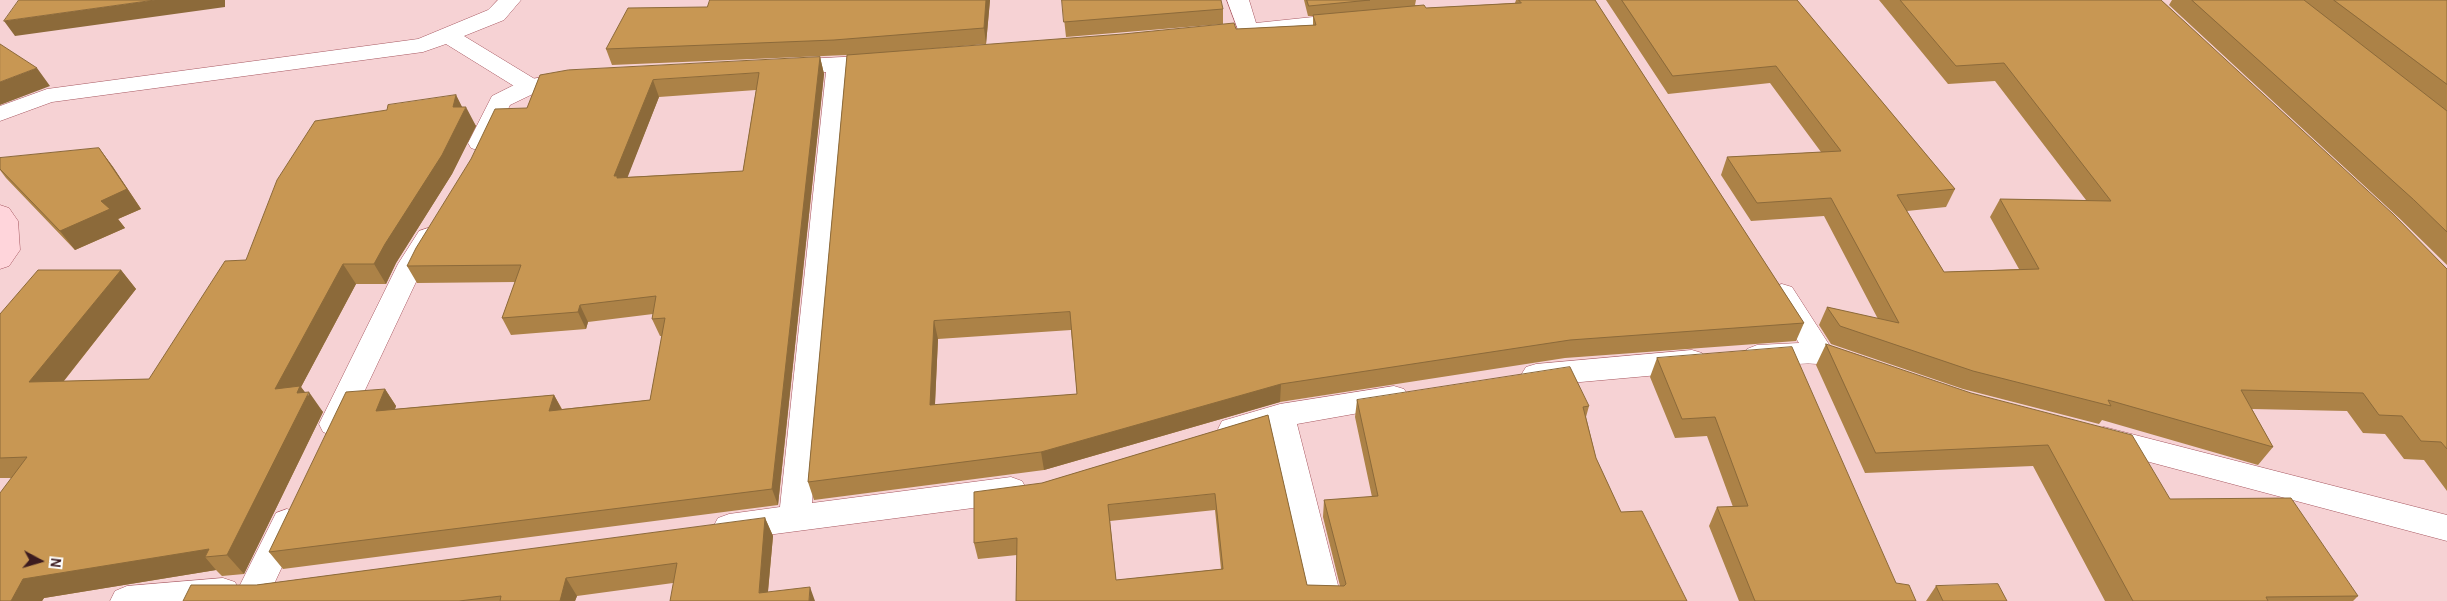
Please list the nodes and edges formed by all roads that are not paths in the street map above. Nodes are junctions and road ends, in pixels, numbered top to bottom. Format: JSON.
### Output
{"nodes":[{"id":1,"x":510,"y":0,"type":"edge"},
{"id":2,"x":1238,"y":0,"type":"edge"},
{"id":3,"x":1376,"y":18,"type":"edge"},
{"id":4,"x":447,"y":35,"type":"junction"},
{"id":5,"x":907,"y":60,"type":"edge"},
{"id":6,"x":838,"y":65,"type":"junction"},
{"id":7,"x":761,"y":68,"type":"edge"},
{"id":8,"x":597,"y":75,"type":"edge"},
{"id":9,"x":530,"y":86,"type":"junction"},
{"id":10,"x":0,"y":114,"type":"edge"},
{"id":11,"x":470,"y":167,"type":"edge"},
{"id":12,"x":0,"y":214,"type":"edge"},
{"id":13,"x":441,"y":216,"type":"edge"},
{"id":14,"x":0,"y":260,"type":"edge"},
{"id":15,"x":1771,"y":277,"type":"edge"},
{"id":16,"x":1806,"y":362,"type":"junction"},
{"id":17,"x":1885,"y":376,"type":"edge"},
{"id":18,"x":1506,"y":380,"type":"edge"},
{"id":19,"x":1417,"y":394,"type":"edge"},
{"id":20,"x":1280,"y":415,"type":"junction"},
{"id":21,"x":2074,"y":431,"type":"edge"},
{"id":22,"x":1204,"y":438,"type":"edge"},
{"id":23,"x":324,"y":444,"type":"edge"},
{"id":24,"x":1035,"y":487,"type":"edge"},
{"id":25,"x":298,"y":498,"type":"edge"},
{"id":26,"x":795,"y":518,"type":"junction"},
{"id":27,"x":2447,"y":528,"type":"edge"},
{"id":28,"x":701,"y":531,"type":"edge"},
{"id":29,"x":128,"y":601,"type":"edge"},
{"id":30,"x":1325,"y":601,"type":"edge"}],
"edges":[{"from":1,"to":4,"type":"street"},
{"from":2,"to":3,"type":"street"},
{"from":4,"to":9,"type":"street"},
{"from":4,"to":10,"type":"street"},
{"from":5,"to":6,"type":"street"},
{"from":6,"to":7,"type":"street"},
{"from":6,"to":26,"type":"street"},
{"from":8,"to":9,"type":"street"},
{"from":9,"to":11,"type":"street"},
{"from":12,"to":14,"type":"street"},
{"from":13,"to":23,"type":"street"},
{"from":15,"to":16,"type":"street"},
{"from":16,"to":17,"type":"street"},
{"from":16,"to":18,"type":"street"},
{"from":19,"to":20,"type":"street"},
{"from":20,"to":22,"type":"street"},
{"from":20,"to":30,"type":"street"},
{"from":21,"to":27,"type":"street"},
{"from":24,"to":26,"type":"street"},
{"from":25,"to":29,"type":"street"},
{"from":26,"to":28,"type":"street"}]}
